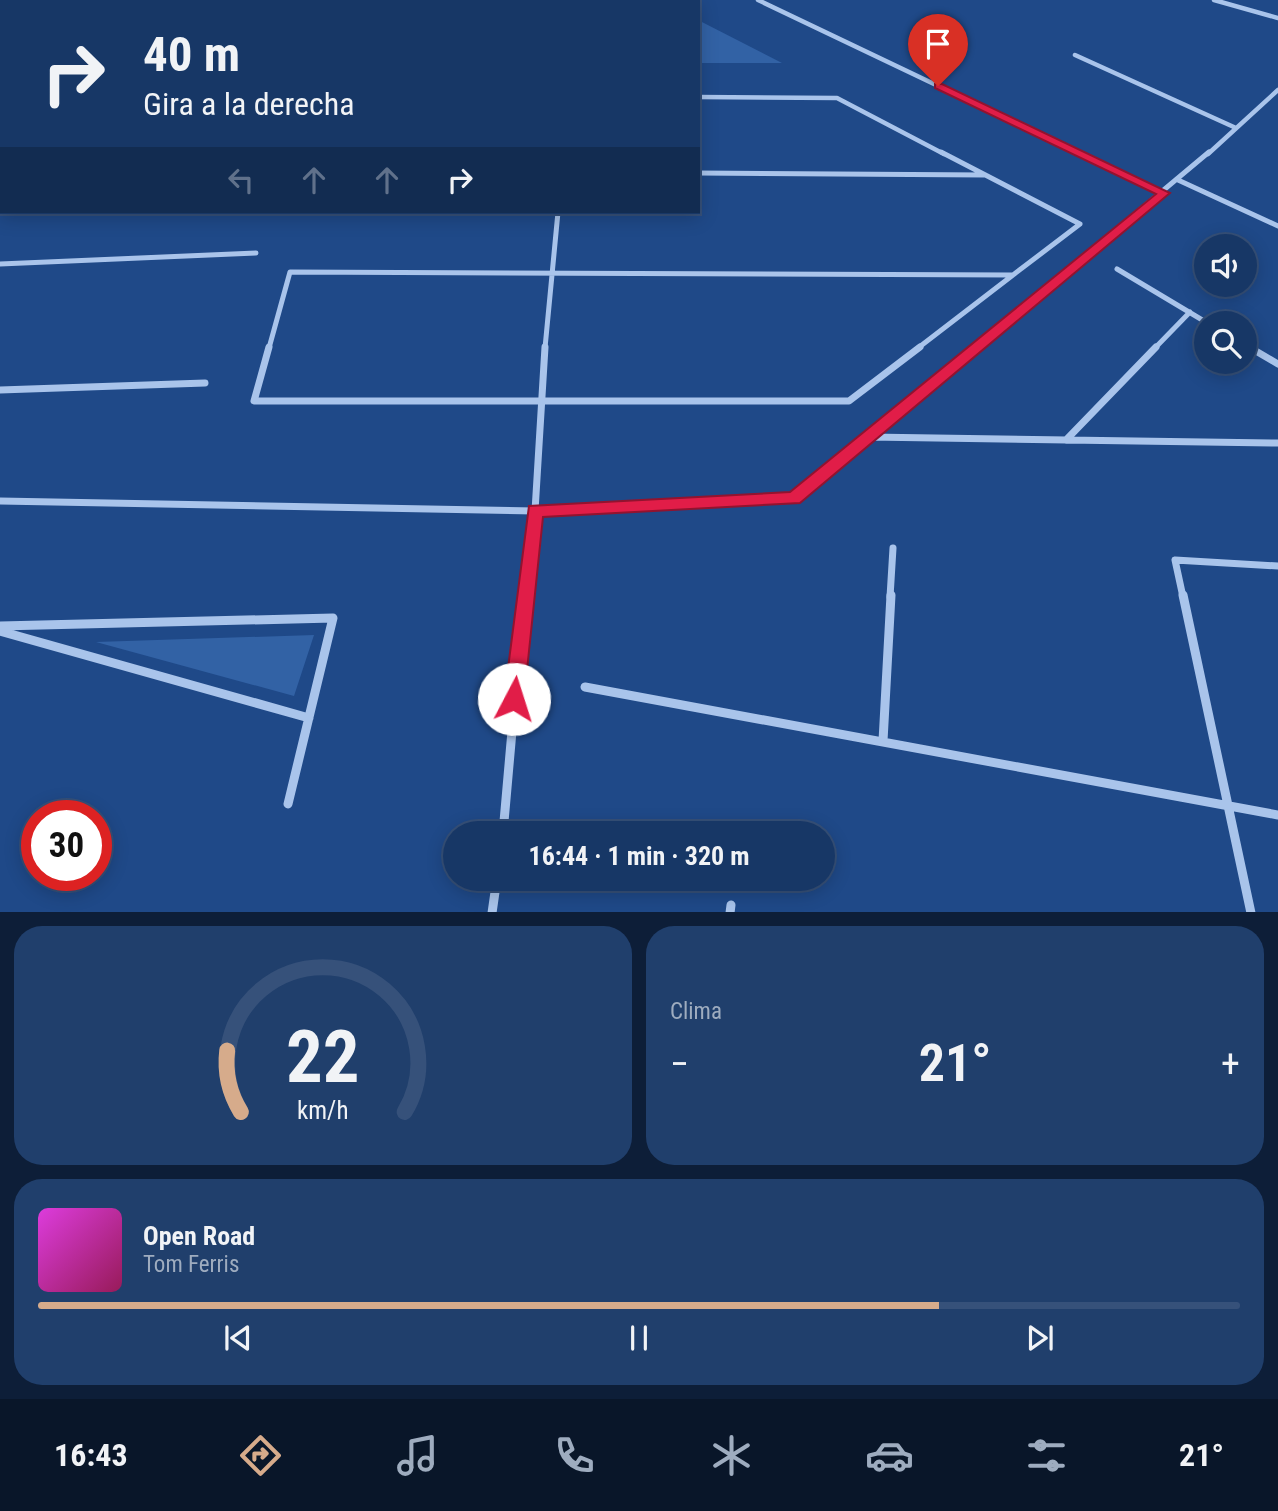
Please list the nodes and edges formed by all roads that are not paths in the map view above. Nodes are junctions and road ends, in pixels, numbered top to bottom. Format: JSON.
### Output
{"nodes":[{"id":1,"x":758,"y":0,"type":"edge"},
{"id":2,"x":1214,"y":0,"type":"edge"},
{"id":3,"x":1278,"y":18,"type":"edge"},
{"id":4,"x":1075,"y":55,"type":"dead end"},
{"id":5,"x":1278,"y":90,"type":"edge"},
{"id":6,"x":700,"y":97,"type":"edge"},
{"id":7,"x":1236,"y":128,"type":"junction"},
{"id":8,"x":700,"y":173,"type":"edge"},
{"id":9,"x":986,"y":175,"type":"junction"},
{"id":10,"x":1178,"y":180,"type":"junction"},
{"id":11,"x":1164,"y":193,"type":"junction"},
{"id":12,"x":558,"y":214,"type":"edge"},
{"id":13,"x":1278,"y":226,"type":"edge"},
{"id":14,"x":256,"y":253,"type":"dead end"},
{"id":15,"x":0,"y":264,"type":"edge"},
{"id":16,"x":1116,"y":269,"type":"dead end"},
{"id":17,"x":550,"y":274,"type":"junction"},
{"id":18,"x":1015,"y":275,"type":"junction"},
{"id":19,"x":1190,"y":312,"type":"junction"},
{"id":20,"x":1194,"y":315,"type":"edge"},
{"id":21,"x":1257,"y":352,"type":"edge"},
{"id":22,"x":1278,"y":364,"type":"edge"},
{"id":23,"x":205,"y":383,"type":"dead end"},
{"id":24,"x":0,"y":390,"type":"edge"},
{"id":25,"x":544,"y":399,"type":"junction"},
{"id":26,"x":868,"y":437,"type":"junction"},
{"id":27,"x":1066,"y":440,"type":"junction"},
{"id":28,"x":1278,"y":443,"type":"edge"},
{"id":29,"x":0,"y":501,"type":"edge"},
{"id":30,"x":535,"y":511,"type":"junction"},
{"id":31,"x":892,"y":548,"type":"dead end"},
{"id":32,"x":1278,"y":566,"type":"edge"},
{"id":33,"x":0,"y":628,"type":"edge"},
{"id":34,"x":585,"y":687,"type":"dead end"},
{"id":35,"x":309,"y":718,"type":"junction"},
{"id":36,"x":883,"y":741,"type":"junction"},
{"id":37,"x":288,"y":804,"type":"dead end"},
{"id":38,"x":1228,"y":806,"type":"junction"},
{"id":39,"x":1278,"y":815,"type":"edge"},
{"id":40,"x":504,"y":821,"type":"edge"},
{"id":41,"x":495,"y":891,"type":"edge"},
{"id":42,"x":492,"y":912,"type":"edge"},
{"id":43,"x":1251,"y":912,"type":"edge"}],
"edges":[{"from":1,"to":11,"type":"street"},
{"from":2,"to":3,"type":"street"},
{"from":4,"to":7,"type":"street"},
{"from":5,"to":7,"type":"street"},
{"from":6,"to":9,"type":"street"},
{"from":7,"to":10,"type":"street"},
{"from":8,"to":9,"type":"street"},
{"from":9,"to":18,"type":"street"},
{"from":10,"to":11,"type":"street"},
{"from":10,"to":13,"type":"street"},
{"from":11,"to":26,"type":"street"},
{"from":12,"to":17,"type":"street"},
{"from":14,"to":15,"type":"street"},
{"from":16,"to":19,"type":"street"},
{"from":17,"to":18,"type":"street"},
{"from":17,"to":25,"type":"street"},
{"from":17,"to":25,"type":"street"},
{"from":18,"to":25,"type":"street"},
{"from":19,"to":20,"type":"street"},
{"from":19,"to":27,"type":"street"},
{"from":21,"to":22,"type":"street"},
{"from":23,"to":24,"type":"street"},
{"from":25,"to":30,"type":"street"},
{"from":26,"to":27,"type":"street"},
{"from":26,"to":30,"type":"street"},
{"from":27,"to":28,"type":"street"},
{"from":29,"to":30,"type":"street"},
{"from":30,"to":40,"type":"street"},
{"from":31,"to":36,"type":"street"},
{"from":32,"to":38,"type":"street"},
{"from":33,"to":35,"type":"street"},
{"from":33,"to":35,"type":"street"},
{"from":34,"to":36,"type":"street"},
{"from":35,"to":37,"type":"street"},
{"from":36,"to":38,"type":"street"},
{"from":38,"to":39,"type":"street"},
{"from":38,"to":43,"type":"street"},
{"from":41,"to":42,"type":"street"}]}
